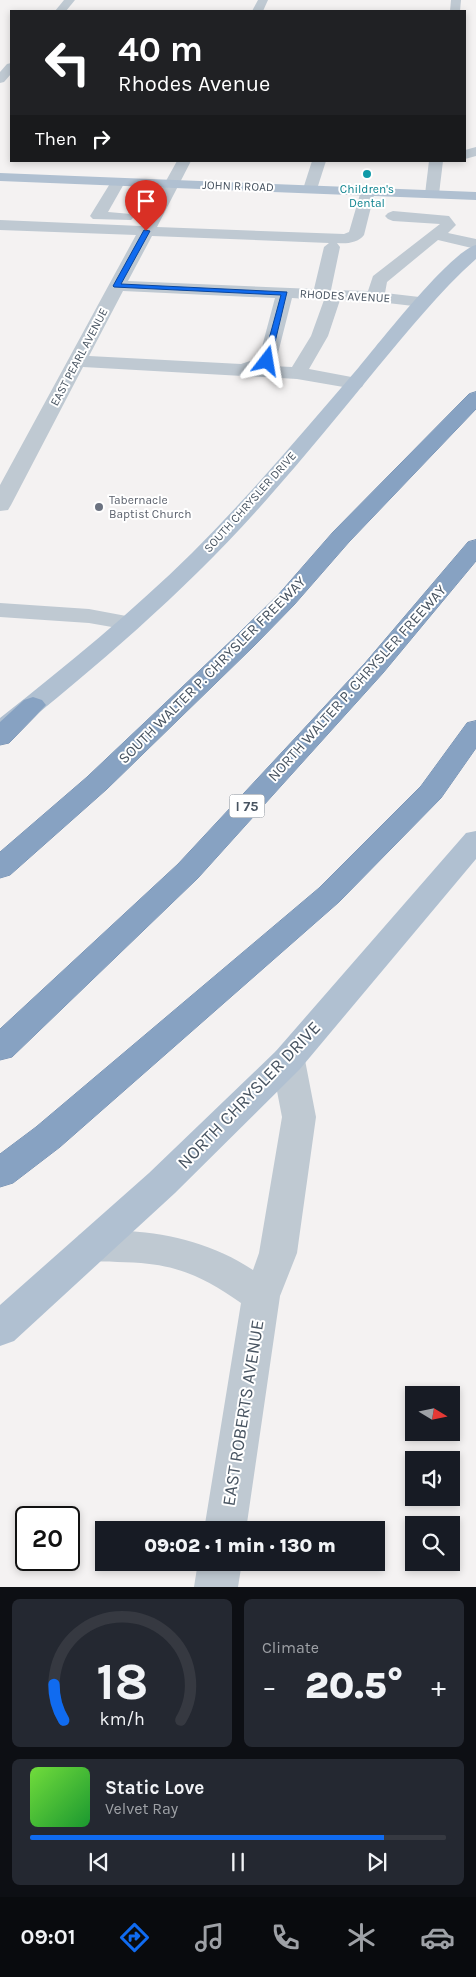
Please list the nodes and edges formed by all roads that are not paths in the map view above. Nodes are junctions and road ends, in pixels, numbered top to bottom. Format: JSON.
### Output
{"nodes":[{"id":1,"x":70,"y":0,"type":"edge"},
{"id":2,"x":61,"y":10,"type":"edge"},
{"id":3,"x":10,"y":68,"type":"edge"},
{"id":4,"x":0,"y":79,"type":"edge"},
{"id":5,"x":184,"y":162,"type":"edge"},
{"id":6,"x":319,"y":162,"type":"edge"},
{"id":7,"x":436,"y":162,"type":"edge"},
{"id":8,"x":0,"y":177,"type":"edge"},
{"id":9,"x":118,"y":182,"type":"junction"},
{"id":10,"x":173,"y":184,"type":"junction"},
{"id":11,"x":310,"y":189,"type":"junction"},
{"id":12,"x":368,"y":191,"type":"junction"},
{"id":13,"x":432,"y":194,"type":"junction"},
{"id":14,"x":454,"y":195,"type":"junction"},
{"id":15,"x":476,"y":196,"type":"edge"},
{"id":16,"x":476,"y":202,"type":"edge"},
{"id":17,"x":392,"y":216,"type":"dead end"},
{"id":18,"x":233,"y":223,"type":"dead end"},
{"id":19,"x":0,"y":225,"type":"edge"},
{"id":20,"x":150,"y":225,"type":"junction"},
{"id":21,"x":435,"y":235,"type":"junction"},
{"id":22,"x":476,"y":244,"type":"edge"},
{"id":23,"x":332,"y":247,"type":"dead end"},
{"id":24,"x":476,"y":250,"type":"edge"},
{"id":25,"x":117,"y":286,"type":"junction"},
{"id":26,"x":285,"y":294,"type":"junction"},
{"id":27,"x":327,"y":295,"type":"junction"},
{"id":28,"x":375,"y":297,"type":"junction"},
{"id":29,"x":422,"y":302,"type":"junction"},
{"id":30,"x":73,"y":369,"type":"junction"},
{"id":31,"x":242,"y":370,"type":"junction"},
{"id":32,"x":297,"y":373,"type":"junction"},
{"id":33,"x":355,"y":383,"type":"junction"},
{"id":34,"x":476,"y":398,"type":"edge"},
{"id":35,"x":0,"y":505,"type":"edge"},
{"id":36,"x":476,"y":547,"type":"edge"},
{"id":37,"x":0,"y":610,"type":"edge"},
{"id":38,"x":129,"y":623,"type":"junction"},
{"id":39,"x":33,"y":705,"type":"junction"},
{"id":40,"x":476,"y":728,"type":"edge"},
{"id":41,"x":0,"y":731,"type":"edge"},
{"id":42,"x":0,"y":737,"type":"edge"},
{"id":43,"x":476,"y":840,"type":"edge"},
{"id":44,"x":0,"y":868,"type":"edge"},
{"id":45,"x":0,"y":1048,"type":"edge"},
{"id":46,"x":288,"y":1060,"type":"junction"},
{"id":47,"x":0,"y":1173,"type":"edge"},
{"id":48,"x":92,"y":1246,"type":"junction"},
{"id":49,"x":261,"y":1296,"type":"junction"},
{"id":50,"x":0,"y":1329,"type":"edge"},
{"id":51,"x":226,"y":1521,"type":"edge"},
{"id":52,"x":219,"y":1571,"type":"edge"},
{"id":53,"x":216,"y":1587,"type":"edge"}],
"edges":[{"from":1,"to":2,"type":"street"},
{"from":3,"to":4,"type":"street"},
{"from":5,"to":10,"type":"street","name":"EAST PEARL AVENUE"},
{"from":6,"to":11,"type":"street"},
{"from":7,"to":13,"type":"street"},
{"from":8,"to":9,"type":"main road","name":"JOHN R ROAD"},
{"from":9,"to":10,"type":"main road","name":"JOHN R ROAD"},
{"from":9,"to":20,"type":"street"},
{"from":10,"to":11,"type":"main road","name":"JOHN R ROAD"},
{"from":10,"to":20,"type":"street","name":"EAST PEARL AVENUE"},
{"from":11,"to":12,"type":"main road","name":"JOHN R ROAD"},
{"from":12,"to":13,"type":"main road","name":"JOHN R ROAD"},
{"from":12,"to":20,"type":"street"},
{"from":13,"to":14,"type":"main road","name":"JOHN R ROAD"},
{"from":14,"to":15,"type":"main road","name":"JOHN R ROAD"},
{"from":14,"to":16,"type":"main road"},
{"from":17,"to":21,"type":"street"},
{"from":18,"to":20,"type":"street"},
{"from":19,"to":20,"type":"street"},
{"from":20,"to":25,"type":"street","name":"EAST PEARL AVENUE"},
{"from":21,"to":22,"type":"street"},
{"from":21,"to":28,"type":"street"},
{"from":23,"to":27,"type":"street"},
{"from":24,"to":29,"type":"main road","name":"SOUTH CHRYSLER DRIVE"},
{"from":25,"to":26,"type":"street","name":"RHODES AVENUE"},
{"from":25,"to":30,"type":"street","name":"EAST PEARL AVENUE"},
{"from":26,"to":27,"type":"street","name":"RHODES AVENUE"},
{"from":26,"to":31,"type":"street"},
{"from":27,"to":28,"type":"street","name":"RHODES AVENUE"},
{"from":27,"to":32,"type":"street"},
{"from":28,"to":29,"type":"street","name":"RHODES AVENUE"},
{"from":29,"to":33,"type":"main road","name":"SOUTH CHRYSLER DRIVE"},
{"from":30,"to":31,"type":"street"},
{"from":30,"to":35,"type":"street","name":"EAST PEARL AVENUE"},
{"from":31,"to":32,"type":"street"},
{"from":32,"to":33,"type":"street"},
{"from":33,"to":38,"type":"main road","name":"SOUTH CHRYSLER DRIVE"},
{"from":34,"to":44,"type":"highway","name":"SOUTH WALTER P. CHRYSLER FREEWAY"},
{"from":36,"to":45,"type":"highway","name":"NORTH WALTER P. CHRYSLER FREEWAY","number":"I 75"},
{"from":37,"to":38,"type":"street"},
{"from":38,"to":39,"type":"main road","name":"SOUTH CHRYSLER DRIVE"},
{"from":39,"to":41,"type":"main road","name":"SOUTH CHRYSLER DRIVE"},
{"from":39,"to":42,"type":"highway"},
{"from":40,"to":47,"type":"highway"},
{"from":43,"to":46,"type":"main road","name":"NORTH CHRYSLER DRIVE"},
{"from":46,"to":48,"type":"main road","name":"NORTH CHRYSLER DRIVE"},
{"from":46,"to":49,"type":"street","name":"EAST ROBERTS AVENUE"},
{"from":48,"to":49,"type":"street"},
{"from":48,"to":50,"type":"main road","name":"NORTH CHRYSLER DRIVE"},
{"from":49,"to":51,"type":"street","name":"EAST ROBERTS AVENUE"},
{"from":52,"to":53,"type":"street"}]}
